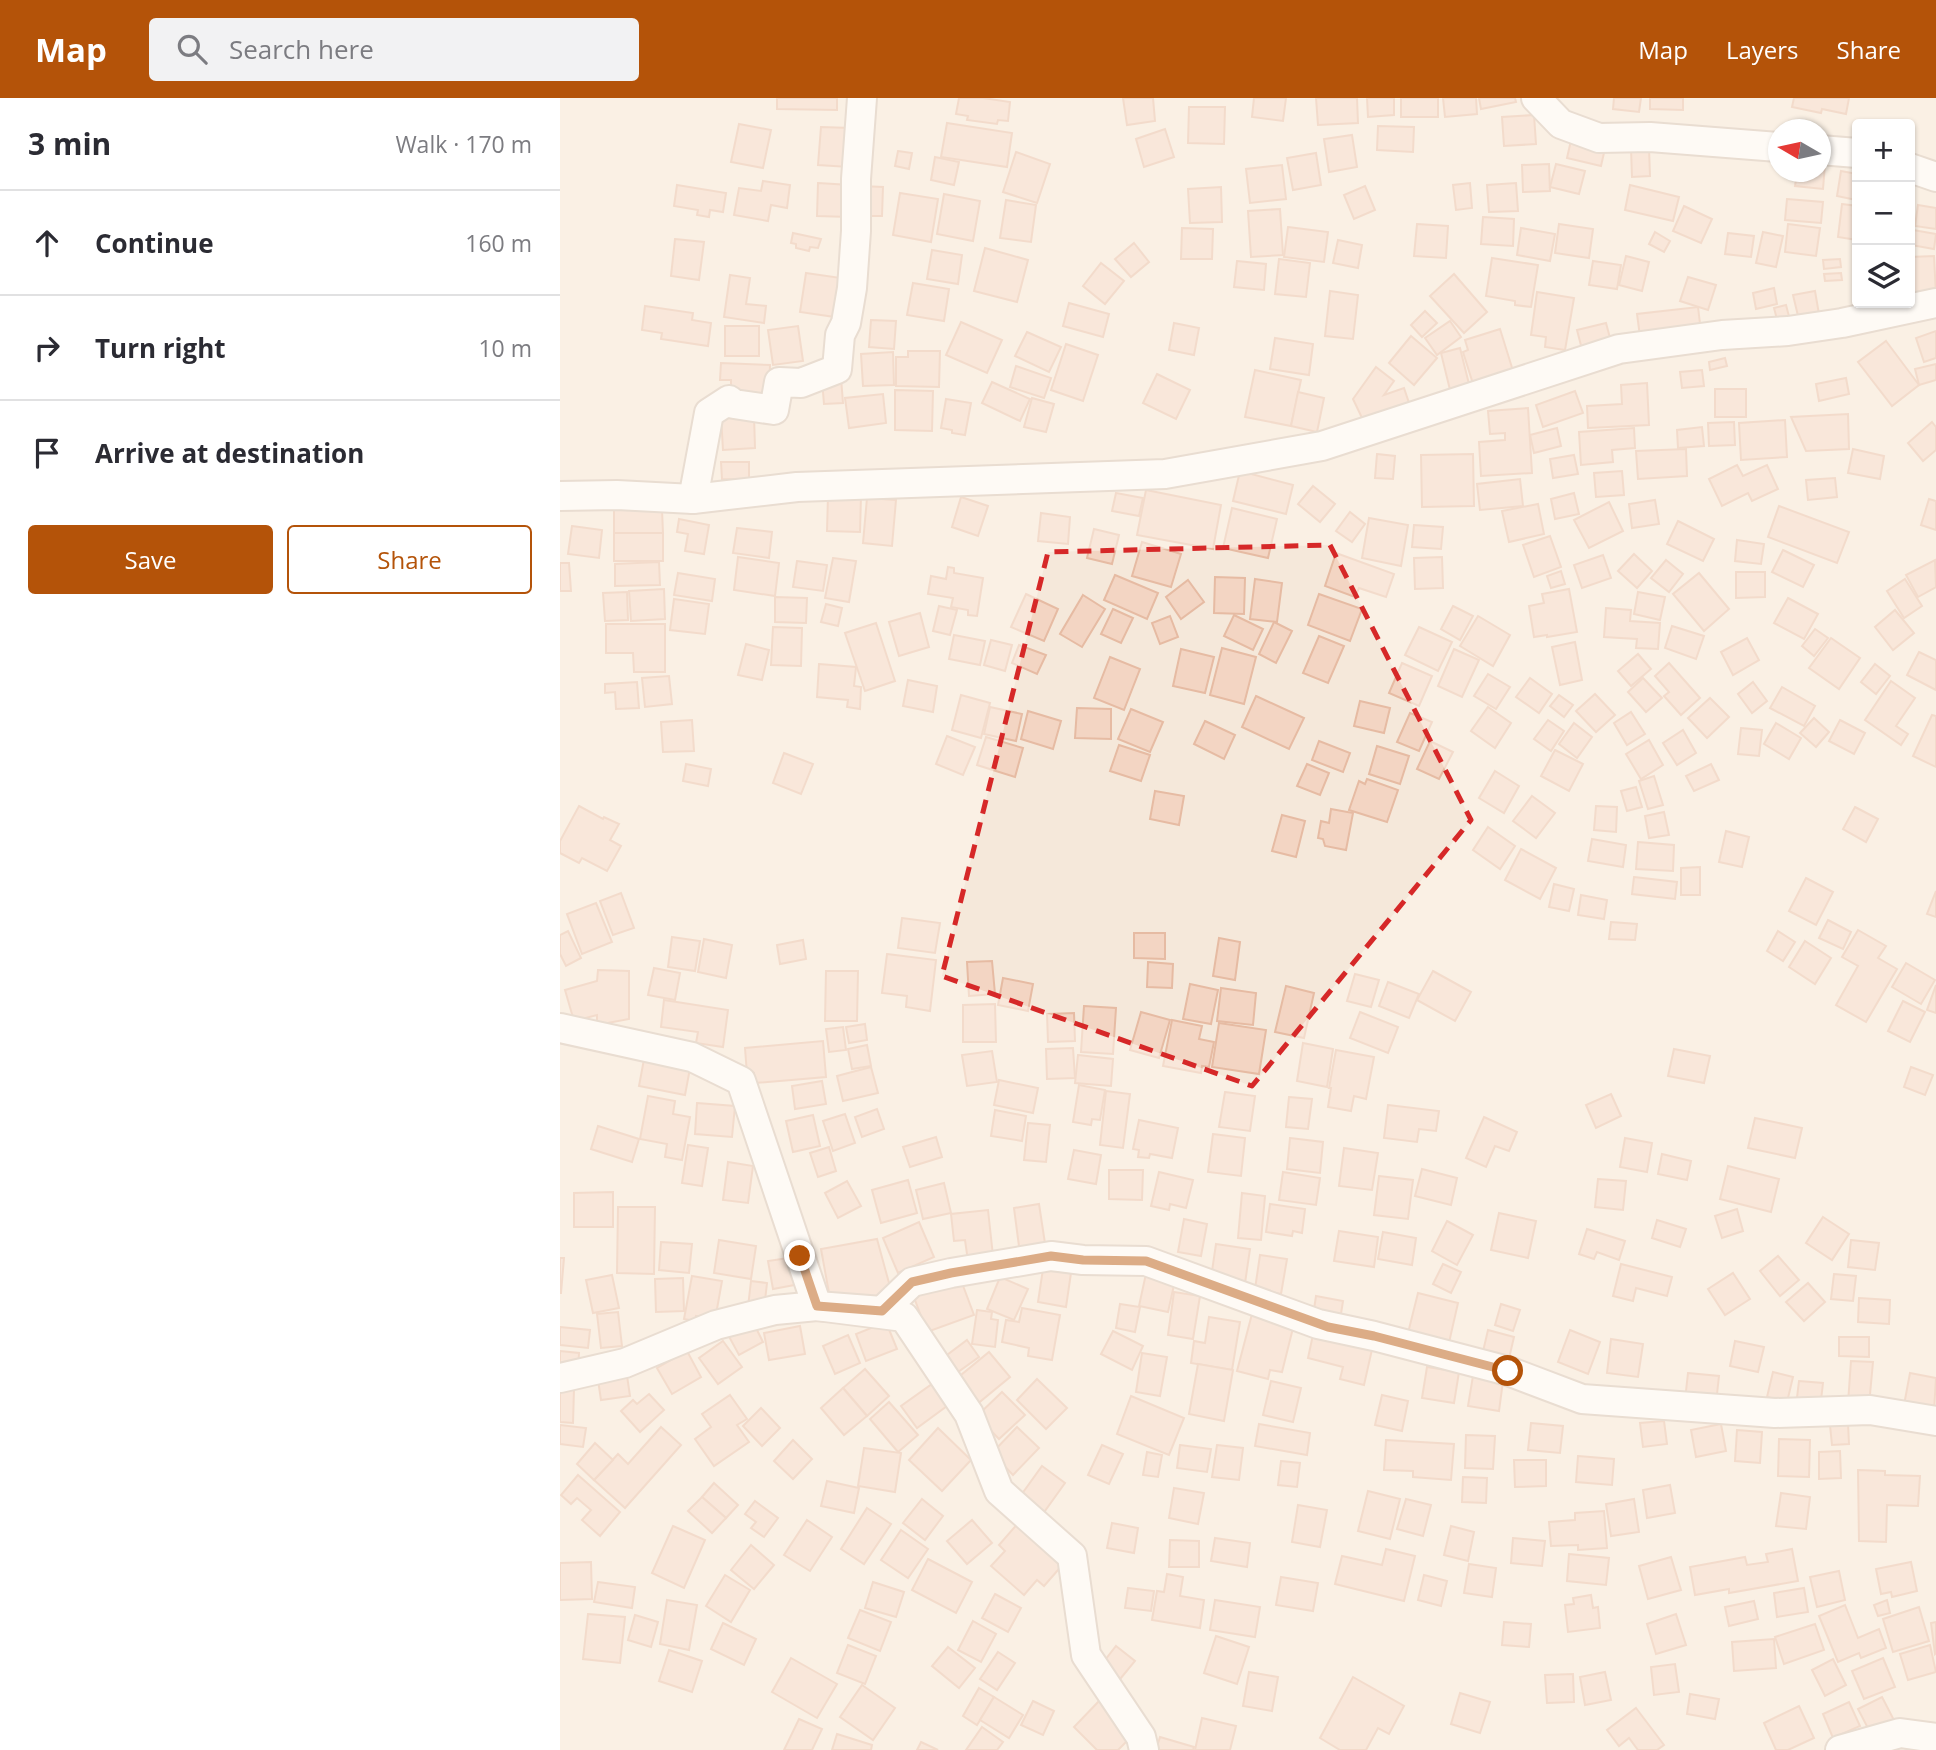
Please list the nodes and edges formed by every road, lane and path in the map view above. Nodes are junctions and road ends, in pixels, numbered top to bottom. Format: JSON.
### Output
{"nodes":[{"id":1,"x":862,"y":98,"type":"edge"},
{"id":2,"x":1536,"y":98,"type":"edge"},
{"id":3,"x":1768,"y":146,"type":"edge"},
{"id":4,"x":1831,"y":151,"type":"edge"},
{"id":5,"x":1852,"y":153,"type":"edge"},
{"id":6,"x":1915,"y":170,"type":"edge"},
{"id":7,"x":1936,"y":177,"type":"edge"},
{"id":8,"x":1936,"y":303,"type":"edge"},
{"id":9,"x":560,"y":496,"type":"edge"},
{"id":10,"x":693,"y":499,"type":"junction"},
{"id":11,"x":560,"y":1028,"type":"edge"},
{"id":12,"x":817,"y":1306,"type":"junction"},
{"id":13,"x":560,"y":1378,"type":"edge"},
{"id":14,"x":1936,"y":1421,"type":"edge"},
{"id":15,"x":1936,"y":1738,"type":"edge"},
{"id":16,"x":1144,"y":1750,"type":"edge"},
{"id":17,"x":1840,"y":1750,"type":"edge"}],
"edges":[{"from":1,"to":10,"type":"street"},
{"from":2,"to":3,"type":"street"},
{"from":4,"to":5,"type":"street"},
{"from":6,"to":7,"type":"street"},
{"from":8,"to":10,"type":"street"},
{"from":9,"to":10,"type":"street"},
{"from":11,"to":12,"type":"street"},
{"from":12,"to":13,"type":"street"},
{"from":12,"to":14,"type":"street"},
{"from":12,"to":16,"type":"street"},
{"from":15,"to":17,"type":"street"}]}
